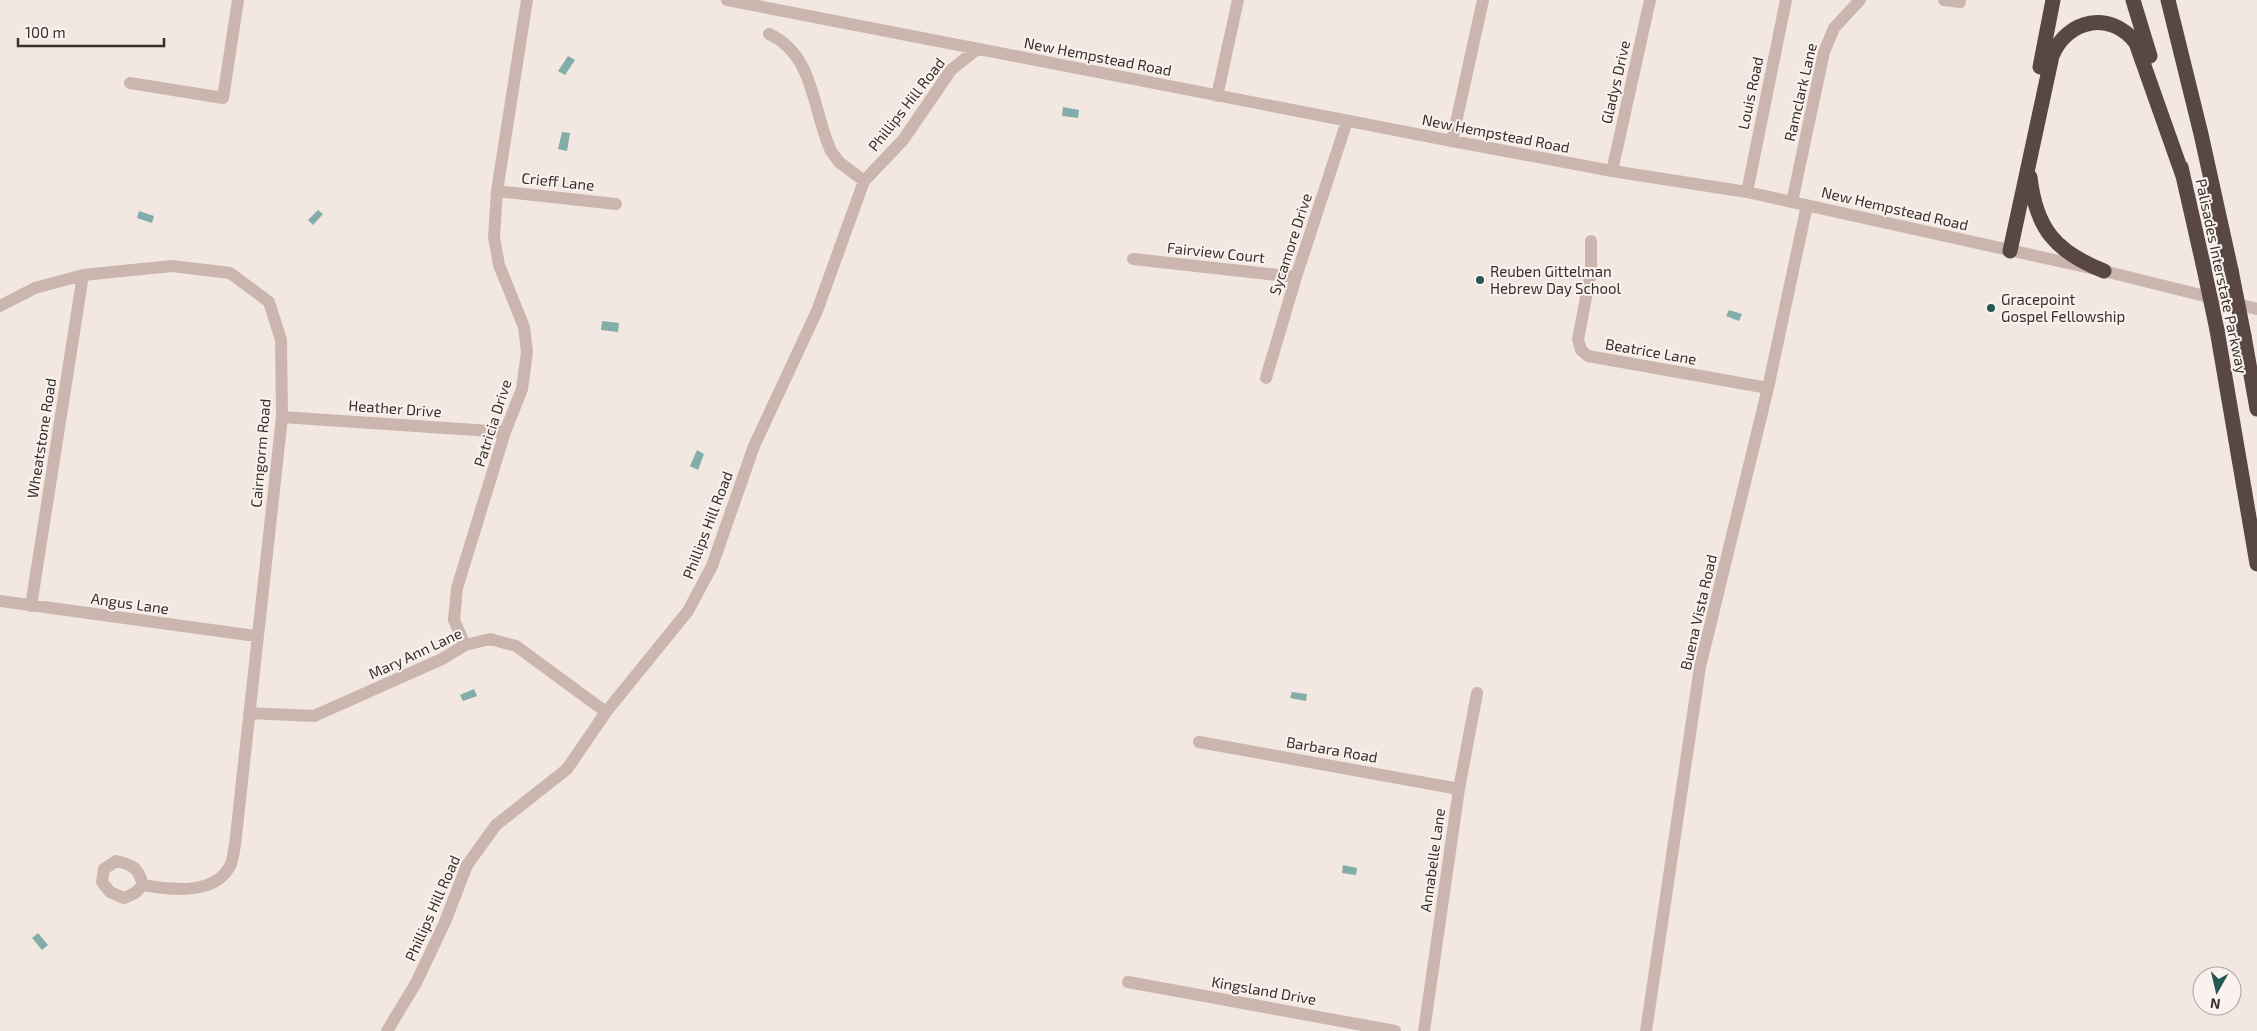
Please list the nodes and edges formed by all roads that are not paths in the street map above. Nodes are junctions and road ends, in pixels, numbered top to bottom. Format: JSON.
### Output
{"nodes":[{"id":1,"x":238,"y":0,"type":"edge"},
{"id":2,"x":527,"y":0,"type":"edge"},
{"id":3,"x":727,"y":0,"type":"edge"},
{"id":4,"x":1238,"y":0,"type":"edge"},
{"id":5,"x":1483,"y":0,"type":"edge"},
{"id":6,"x":1650,"y":0,"type":"edge"},
{"id":7,"x":1786,"y":0,"type":"edge"},
{"id":8,"x":1860,"y":0,"type":"edge"},
{"id":9,"x":1944,"y":0,"type":"edge"},
{"id":10,"x":2053,"y":0,"type":"edge"},
{"id":11,"x":2133,"y":0,"type":"edge"},
{"id":12,"x":2168,"y":0,"type":"edge"},
{"id":13,"x":1960,"y":2,"type":"dead end"},
{"id":14,"x":769,"y":34,"type":"dead end"},
{"id":15,"x":976,"y":50,"type":"junction"},
{"id":16,"x":130,"y":82,"type":"dead end"},
{"id":17,"x":1217,"y":96,"type":"junction"},
{"id":18,"x":1347,"y":121,"type":"junction"},
{"id":19,"x":1452,"y":141,"type":"junction"},
{"id":20,"x":2028,"y":167,"type":"junction"},
{"id":21,"x":1612,"y":171,"type":"junction"},
{"id":22,"x":2183,"y":176,"type":"junction"},
{"id":23,"x":864,"y":180,"type":"junction"},
{"id":24,"x":496,"y":191,"type":"junction"},
{"id":25,"x":1747,"y":192,"type":"junction"},
{"id":26,"x":1792,"y":202,"type":"junction"},
{"id":27,"x":616,"y":204,"type":"dead end"},
{"id":28,"x":1807,"y":205,"type":"junction"},
{"id":29,"x":1591,"y":241,"type":"dead end"},
{"id":30,"x":2006,"y":250,"type":"junction"},
{"id":31,"x":1132,"y":260,"type":"dead end"},
{"id":32,"x":2104,"y":271,"type":"junction"},
{"id":33,"x":83,"y":275,"type":"junction"},
{"id":34,"x":1296,"y":277,"type":"junction"},
{"id":35,"x":0,"y":306,"type":"edge"},
{"id":36,"x":2257,"y":309,"type":"edge"},
{"id":37,"x":2249,"y":365,"type":"junction"},
{"id":38,"x":1266,"y":378,"type":"dead end"},
{"id":39,"x":1768,"y":388,"type":"junction"},
{"id":40,"x":2257,"y":400,"type":"edge"},
{"id":41,"x":2257,"y":409,"type":"edge"},
{"id":42,"x":282,"y":416,"type":"junction"},
{"id":43,"x":505,"y":432,"type":"junction"},
{"id":44,"x":2257,"y":564,"type":"edge"},
{"id":45,"x":0,"y":601,"type":"edge"},
{"id":46,"x":31,"y":606,"type":"junction"},
{"id":47,"x":256,"y":636,"type":"junction"},
{"id":48,"x":465,"y":645,"type":"junction"},
{"id":49,"x":1476,"y":693,"type":"dead end"},
{"id":50,"x":606,"y":712,"type":"junction"},
{"id":51,"x":249,"y":713,"type":"junction"},
{"id":52,"x":1199,"y":742,"type":"dead end"},
{"id":53,"x":1459,"y":789,"type":"junction"},
{"id":54,"x":143,"y":885,"type":"dead end"},
{"id":55,"x":1128,"y":982,"type":"dead end"},
{"id":56,"x":387,"y":1031,"type":"edge"},
{"id":57,"x":1395,"y":1031,"type":"edge"},
{"id":58,"x":1424,"y":1031,"type":"edge"},
{"id":59,"x":1646,"y":1031,"type":"edge"}],
"edges":[{"from":1,"to":16,"type":"street"},
{"from":2,"to":24,"type":"street","name":"Patricia Drive"},
{"from":3,"to":15,"type":"street","name":"New Hempstead Road"},
{"from":4,"to":17,"type":"street"},
{"from":5,"to":19,"type":"street"},
{"from":6,"to":21,"type":"street","name":"Gladys Drive"},
{"from":7,"to":25,"type":"street","name":"Louis Road"},
{"from":8,"to":26,"type":"street","name":"Ramclark Lane"},
{"from":9,"to":13,"type":"street"},
{"from":10,"to":30,"type":"highway"},
{"from":11,"to":22,"type":"highway","name":"Palisades Interstate Parkway"},
{"from":12,"to":37,"type":"highway","name":"Palisades Interstate Parkway","bridge":true},
{"from":14,"to":23,"type":"street"},
{"from":15,"to":17,"type":"street","name":"New Hempstead Road"},
{"from":15,"to":23,"type":"street","name":"Phillips Hill Road"},
{"from":17,"to":18,"type":"street","name":"New Hempstead Road"},
{"from":18,"to":19,"type":"street","name":"New Hempstead Road"},
{"from":18,"to":34,"type":"street","name":"Sycamore Drive"},
{"from":19,"to":21,"type":"street","name":"New Hempstead Road"},
{"from":20,"to":22,"type":"highway"},
{"from":20,"to":30,"type":"highway"},
{"from":20,"to":32,"type":"highway"},
{"from":21,"to":25,"type":"street","name":"New Hempstead Road"},
{"from":22,"to":44,"type":"highway","name":"Palisades Interstate Parkway","bridge":true},
{"from":23,"to":50,"type":"street","name":"Phillips Hill Road"},
{"from":24,"to":27,"type":"street","name":"Crieff Lane"},
{"from":24,"to":43,"type":"street","name":"Patricia Drive"},
{"from":25,"to":26,"type":"street","name":"New Hempstead Road"},
{"from":26,"to":28,"type":"street","name":"New Hempstead Road"},
{"from":28,"to":30,"type":"street","name":"New Hempstead Road"},
{"from":28,"to":39,"type":"street","name":"Buena Vista Road"},
{"from":29,"to":39,"type":"street","name":"Beatrice Lane"},
{"from":30,"to":32,"type":"street","name":"New Hempstead Road"},
{"from":31,"to":34,"type":"street","name":"Fairview Court"},
{"from":32,"to":36,"type":"street","name":"New Hempstead Road"},
{"from":33,"to":35,"type":"street","name":"Cairngorm Road"},
{"from":33,"to":42,"type":"street","name":"Cairngorm Road"},
{"from":33,"to":46,"type":"street","name":"Wheatstone Road"},
{"from":34,"to":38,"type":"street","name":"Sycamore Drive"},
{"from":37,"to":40,"type":"highway"},
{"from":37,"to":41,"type":"highway","name":"Palisades Interstate Parkway"},
{"from":39,"to":59,"type":"street","name":"Buena Vista Road"},
{"from":42,"to":43,"type":"street","name":"Heather Drive"},
{"from":42,"to":47,"type":"street","name":"Cairngorm Road"},
{"from":43,"to":48,"type":"street","name":"Patricia Drive"},
{"from":45,"to":46,"type":"street","name":"Angus Lane"},
{"from":46,"to":47,"type":"street","name":"Angus Lane"},
{"from":47,"to":51,"type":"street","name":"Cairngorm Road"},
{"from":48,"to":50,"type":"street","name":"Mary Ann Lane"},
{"from":48,"to":51,"type":"street","name":"Mary Ann Lane"},
{"from":49,"to":53,"type":"street","name":"Annabelle Lane"},
{"from":50,"to":56,"type":"street","name":"Phillips Hill Road"},
{"from":51,"to":54,"type":"street","name":"Cairngorm Road"},
{"from":52,"to":53,"type":"street","name":"Barbara Road"},
{"from":53,"to":58,"type":"street","name":"Annabelle Lane"},
{"from":55,"to":57,"type":"street","name":"Kingsland Drive"}]}
